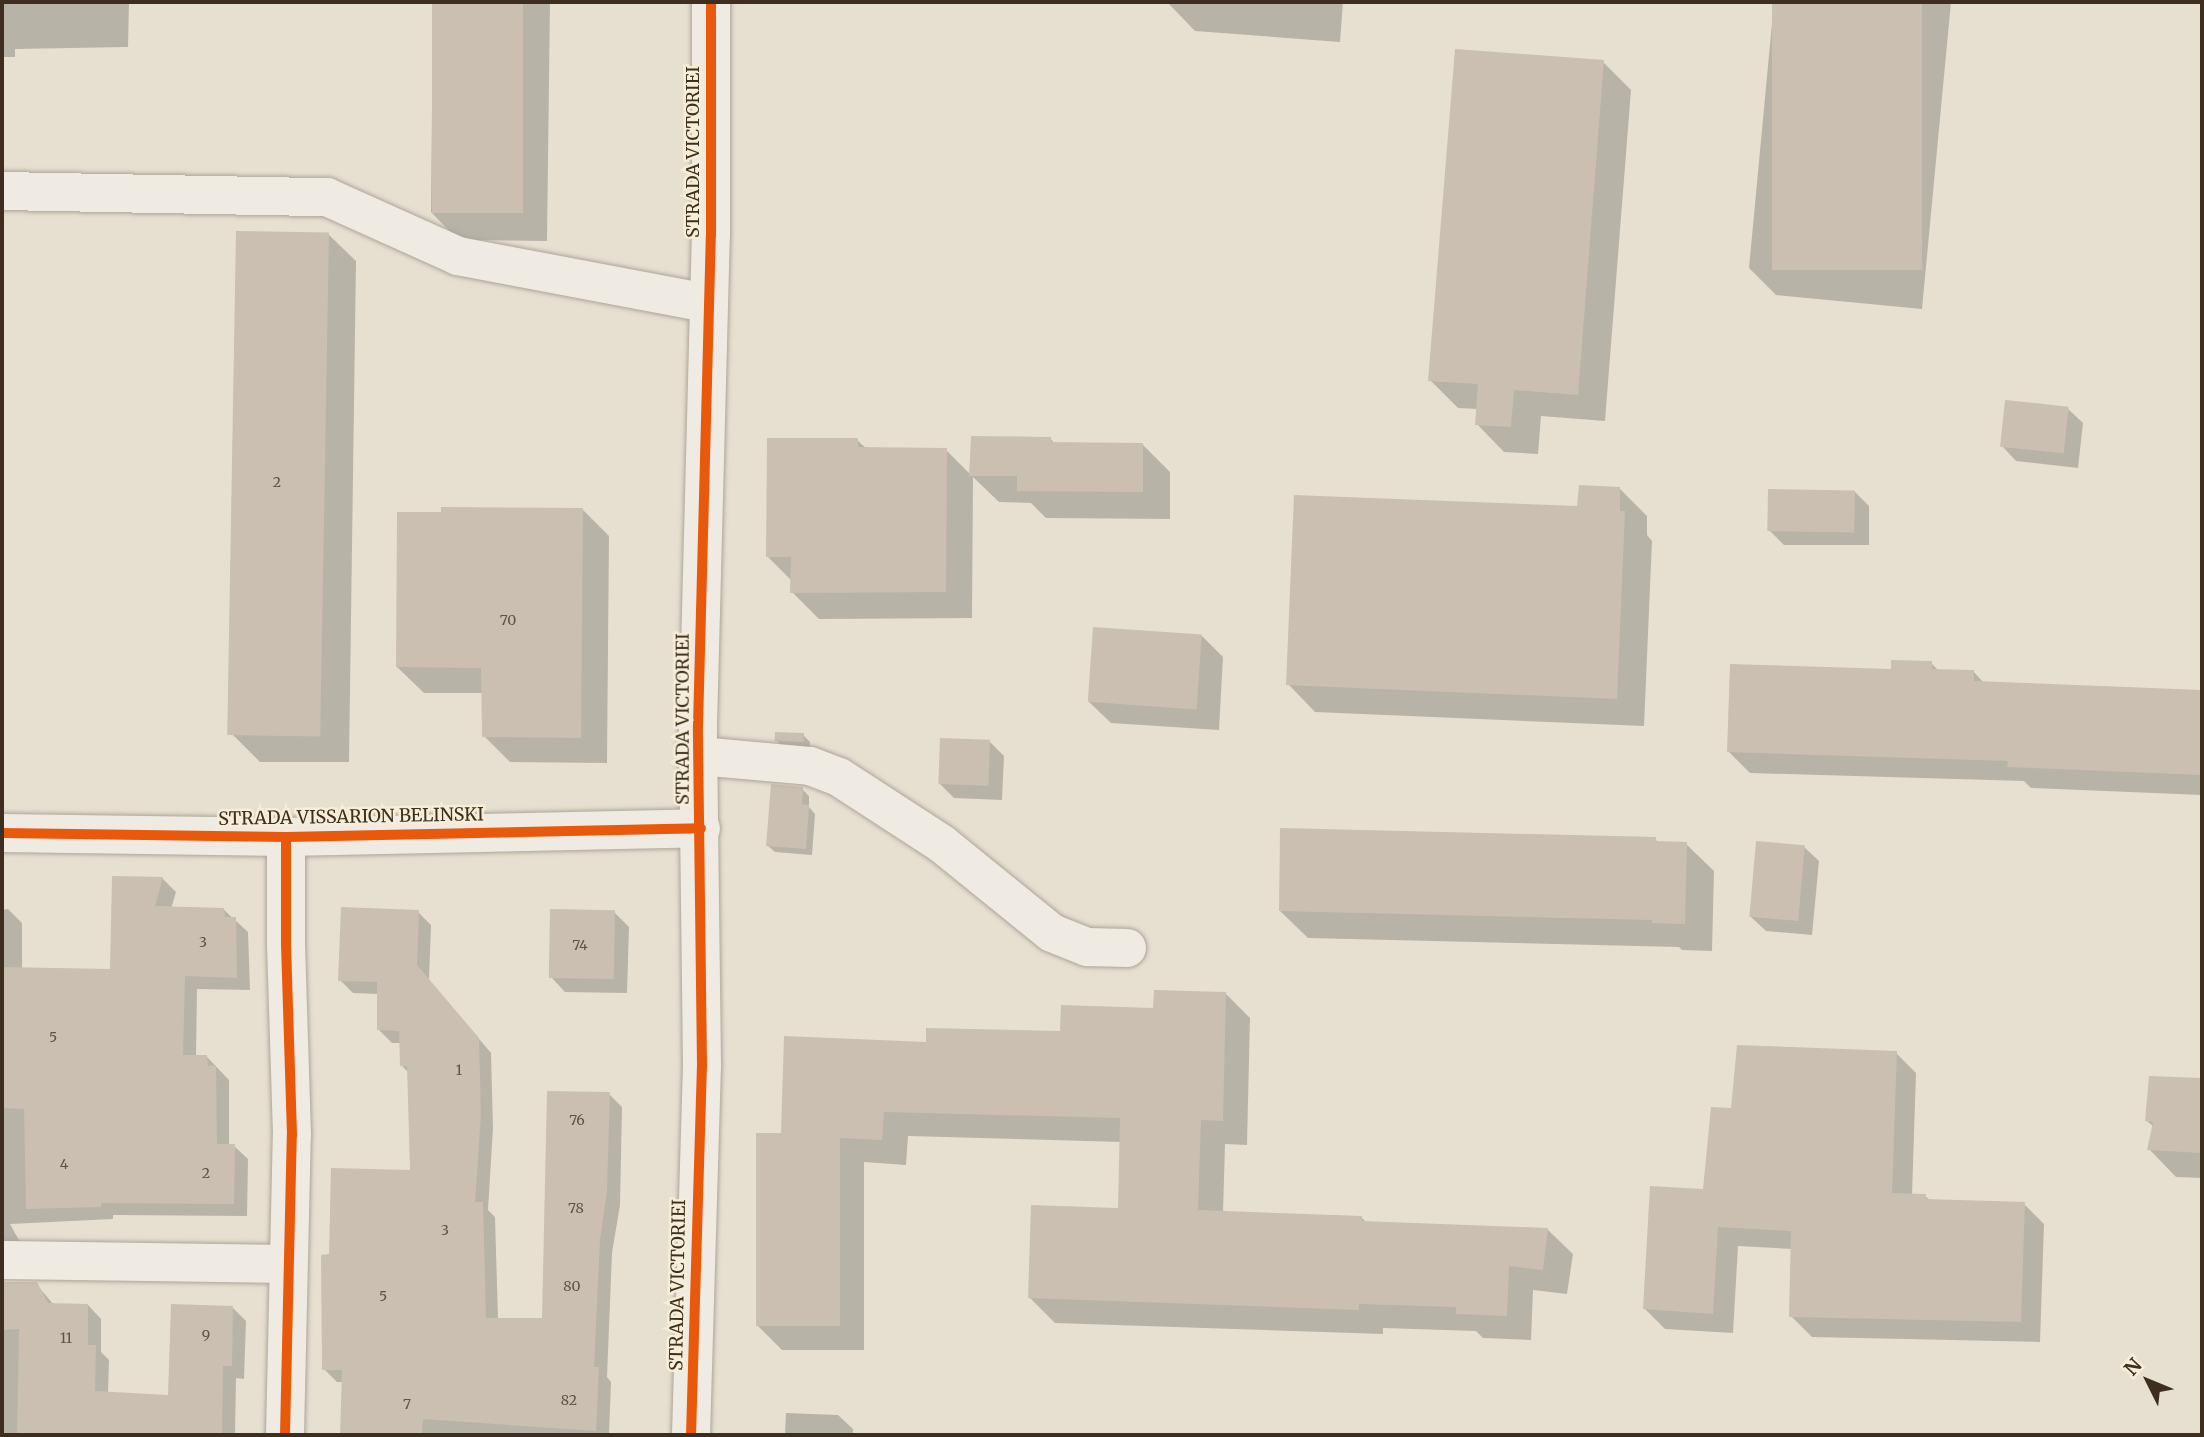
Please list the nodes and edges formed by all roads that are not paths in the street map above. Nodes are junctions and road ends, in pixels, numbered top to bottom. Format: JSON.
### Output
{"nodes":[{"id":1,"x":711,"y":2,"type":"edge"},
{"id":2,"x":2,"y":191,"type":"edge"},
{"id":3,"x":707,"y":303,"type":"junction"},
{"id":4,"x":699,"y":755,"type":"junction"},
{"id":5,"x":701,"y":828,"type":"junction"},
{"id":6,"x":2,"y":833,"type":"edge"},
{"id":7,"x":286,"y":837,"type":"junction"},
{"id":8,"x":1127,"y":948,"type":"dead end"},
{"id":9,"x":2,"y":1260,"type":"edge"},
{"id":10,"x":287,"y":1264,"type":"junction"},
{"id":11,"x":285,"y":1435,"type":"edge"},
{"id":12,"x":691,"y":1435,"type":"edge"}],
"edges":[{"from":1,"to":3,"type":"street","name":"STRADA VICTORIEI"},
{"from":2,"to":3,"type":"street"},
{"from":3,"to":4,"type":"street","name":"STRADA VICTORIEI"},
{"from":4,"to":5,"type":"street","name":"STRADA VICTORIEI"},
{"from":4,"to":8,"type":"street"},
{"from":5,"to":7,"type":"street","name":"STRADA VISSARION BELINSKI"},
{"from":5,"to":12,"type":"street","name":"STRADA VICTORIEI"},
{"from":6,"to":7,"type":"street","name":"STRADA VISSARION BELINSKI"},
{"from":7,"to":10,"type":"street"},
{"from":9,"to":10,"type":"street"},
{"from":10,"to":11,"type":"street"}]}
